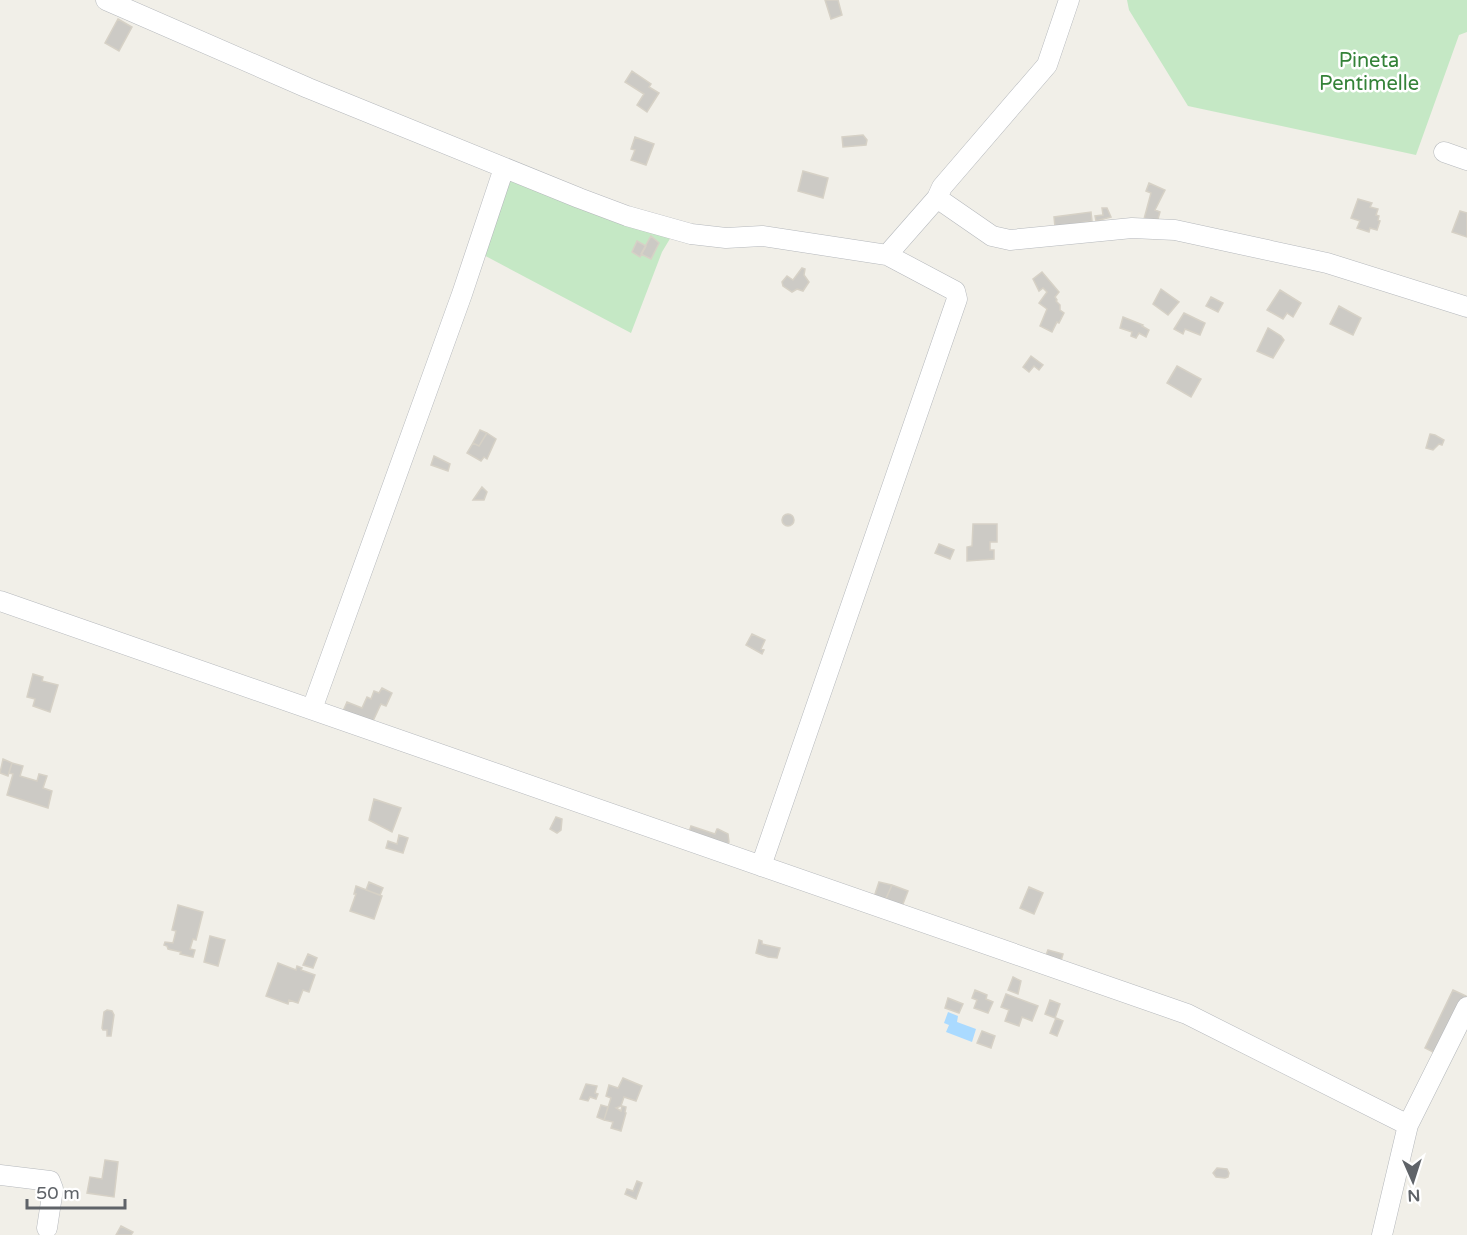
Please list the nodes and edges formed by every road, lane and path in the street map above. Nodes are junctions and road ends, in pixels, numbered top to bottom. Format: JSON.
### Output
{"nodes":[{"id":1,"x":106,"y":0,"type":"edge"},
{"id":2,"x":1069,"y":0,"type":"edge"},
{"id":3,"x":1444,"y":152,"type":"dead end"},
{"id":4,"x":1467,"y":160,"type":"edge"},
{"id":5,"x":504,"y":168,"type":"junction"},
{"id":6,"x":937,"y":198,"type":"junction"},
{"id":7,"x":887,"y":255,"type":"junction"},
{"id":8,"x":1467,"y":307,"type":"edge"},
{"id":9,"x":0,"y":601,"type":"edge"},
{"id":10,"x":312,"y":709,"type":"junction"},
{"id":11,"x":761,"y":866,"type":"junction"},
{"id":12,"x":1467,"y":1007,"type":"edge"},
{"id":13,"x":1408,"y":1125,"type":"junction"},
{"id":14,"x":0,"y":1175,"type":"edge"},
{"id":15,"x":47,"y":1228,"type":"dead end"},
{"id":16,"x":1382,"y":1235,"type":"edge"}],
"edges":[{"from":1,"to":5,"type":"street"},
{"from":2,"to":6,"type":"street"},
{"from":3,"to":4,"type":"street"},
{"from":5,"to":7,"type":"street"},
{"from":5,"to":10,"type":"street"},
{"from":6,"to":7,"type":"street"},
{"from":6,"to":8,"type":"street"},
{"from":7,"to":11,"type":"street"},
{"from":9,"to":10,"type":"street"},
{"from":10,"to":11,"type":"street"},
{"from":11,"to":13,"type":"street"},
{"from":12,"to":13,"type":"street"},
{"from":13,"to":16,"type":"street"},
{"from":14,"to":15,"type":"street"}]}
